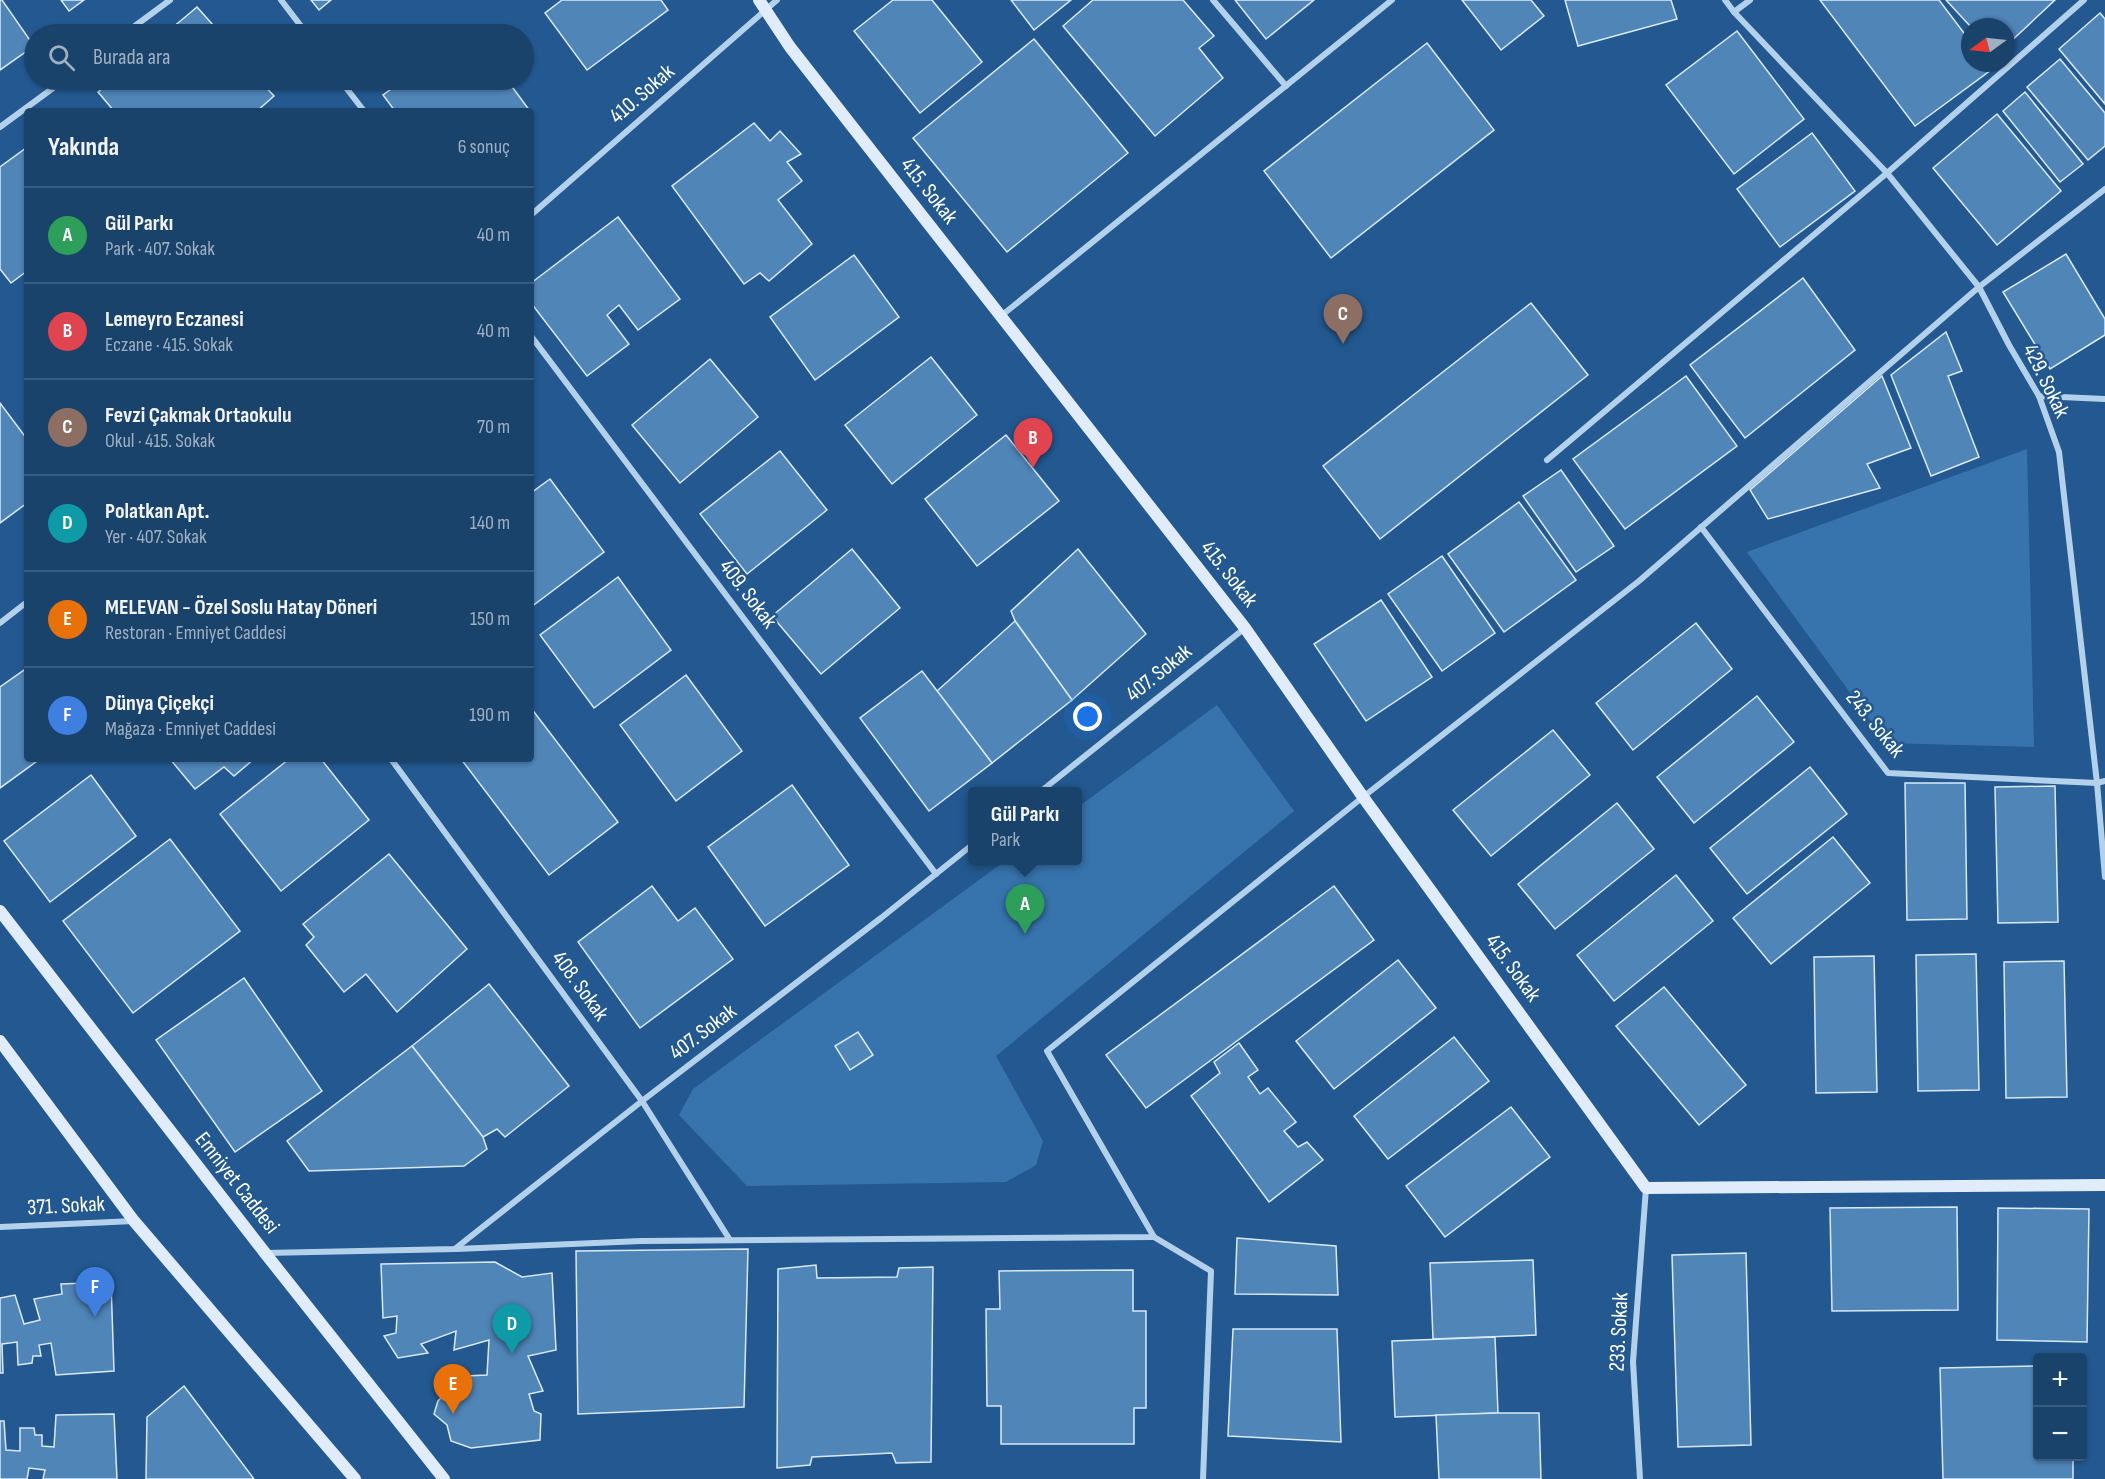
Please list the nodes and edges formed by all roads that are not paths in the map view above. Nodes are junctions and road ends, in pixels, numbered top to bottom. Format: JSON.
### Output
{"nodes":[{"id":1,"x":170,"y":0,"type":"edge"},
{"id":2,"x":281,"y":0,"type":"edge"},
{"id":3,"x":777,"y":0,"type":"edge"},
{"id":4,"x":1213,"y":0,"type":"edge"},
{"id":5,"x":1392,"y":0,"type":"edge"},
{"id":6,"x":1725,"y":0,"type":"edge"},
{"id":7,"x":1750,"y":0,"type":"edge"},
{"id":8,"x":2084,"y":0,"type":"edge"},
{"id":9,"x":762,"y":5,"type":"edge"},
{"id":10,"x":1734,"y":12,"type":"junction"},
{"id":11,"x":138,"y":24,"type":"edge"},
{"id":12,"x":299,"y":24,"type":"edge"},
{"id":13,"x":1286,"y":86,"type":"junction"},
{"id":14,"x":50,"y":90,"type":"edge"},
{"id":15,"x":347,"y":90,"type":"edge"},
{"id":16,"x":26,"y":108,"type":"edge"},
{"id":17,"x":361,"y":108,"type":"edge"},
{"id":18,"x":24,"y":109,"type":"edge"},
{"id":19,"x":0,"y":127,"type":"edge"},
{"id":20,"x":1887,"y":173,"type":"junction"},
{"id":21,"x":2105,"y":189,"type":"edge"},
{"id":22,"x":534,"y":212,"type":"edge"},
{"id":23,"x":1979,"y":287,"type":"junction"},
{"id":24,"x":1000,"y":316,"type":"junction"},
{"id":25,"x":534,"y":340,"type":"edge"},
{"id":26,"x":2039,"y":396,"type":"junction"},
{"id":27,"x":2105,"y":399,"type":"edge"},
{"id":28,"x":1547,"y":460,"type":"dead end"},
{"id":29,"x":1701,"y":526,"type":"junction"},
{"id":30,"x":24,"y":604,"type":"edge"},
{"id":31,"x":0,"y":623,"type":"edge"},
{"id":32,"x":1245,"y":628,"type":"junction"},
{"id":33,"x":393,"y":762,"type":"edge"},
{"id":34,"x":2105,"y":781,"type":"edge"},
{"id":35,"x":2097,"y":783,"type":"junction"},
{"id":36,"x":1046,"y":787,"type":"edge"},
{"id":37,"x":1364,"y":797,"type":"junction"},
{"id":38,"x":968,"y":848,"type":"edge"},
{"id":39,"x":936,"y":874,"type":"junction"},
{"id":40,"x":2105,"y":877,"type":"edge"},
{"id":41,"x":0,"y":911,"type":"edge"},
{"id":42,"x":0,"y":1041,"type":"edge"},
{"id":43,"x":642,"y":1101,"type":"junction"},
{"id":44,"x":2105,"y":1185,"type":"edge"},
{"id":45,"x":1646,"y":1188,"type":"junction"},
{"id":46,"x":134,"y":1221,"type":"junction"},
{"id":47,"x":0,"y":1227,"type":"edge"},
{"id":48,"x":1154,"y":1237,"type":"junction"},
{"id":49,"x":730,"y":1240,"type":"junction"},
{"id":50,"x":456,"y":1249,"type":"junction"},
{"id":51,"x":265,"y":1253,"type":"junction"},
{"id":52,"x":355,"y":1479,"type":"edge"},
{"id":53,"x":444,"y":1479,"type":"edge"},
{"id":54,"x":1203,"y":1479,"type":"edge"},
{"id":55,"x":1640,"y":1479,"type":"edge"}],
"edges":[{"from":1,"to":11,"type":"street"},
{"from":2,"to":12,"type":"street"},
{"from":3,"to":9,"type":"street","name":"410. Sokak"},
{"from":4,"to":13,"type":"street"},
{"from":5,"to":13,"type":"street"},
{"from":6,"to":10,"type":"street","name":"429. Sokak"},
{"from":7,"to":10,"type":"street"},
{"from":8,"to":20,"type":"street"},
{"from":9,"to":22,"type":"street","name":"410. Sokak"},
{"from":9,"to":24,"type":"street","name":"415. Sokak"},
{"from":10,"to":20,"type":"street","name":"429. Sokak"},
{"from":13,"to":24,"type":"street"},
{"from":14,"to":16,"type":"street"},
{"from":15,"to":17,"type":"street"},
{"from":18,"to":19,"type":"street"},
{"from":20,"to":23,"type":"street","name":"429. Sokak"},
{"from":20,"to":28,"type":"street"},
{"from":21,"to":23,"type":"street"},
{"from":23,"to":26,"type":"street","name":"429. Sokak"},
{"from":23,"to":29,"type":"street"},
{"from":24,"to":32,"type":"street","name":"415. Sokak"},
{"from":25,"to":39,"type":"street","name":"409. Sokak"},
{"from":26,"to":27,"type":"street"},
{"from":26,"to":35,"type":"street","name":"429. Sokak"},
{"from":29,"to":35,"type":"street","name":"243. Sokak"},
{"from":29,"to":37,"type":"street"},
{"from":30,"to":31,"type":"street"},
{"from":32,"to":36,"type":"street","name":"407. Sokak"},
{"from":32,"to":37,"type":"street","name":"415. Sokak"},
{"from":33,"to":43,"type":"street","name":"408. Sokak"},
{"from":34,"to":35,"type":"street","name":"243. Sokak"},
{"from":35,"to":40,"type":"street","name":"429. Sokak"},
{"from":37,"to":45,"type":"street","name":"415. Sokak"},
{"from":37,"to":48,"type":"street"},
{"from":38,"to":39,"type":"street","name":"407. Sokak"},
{"from":39,"to":43,"type":"street","name":"407. Sokak"},
{"from":41,"to":51,"type":"street","name":"Emniyet Caddesi"},
{"from":42,"to":46,"type":"street"},
{"from":43,"to":49,"type":"street","name":"408. Sokak"},
{"from":43,"to":50,"type":"street","name":"407. Sokak"},
{"from":44,"to":45,"type":"street"},
{"from":45,"to":55,"type":"street","name":"233. Sokak"},
{"from":46,"to":47,"type":"street","name":"371. Sokak"},
{"from":46,"to":52,"type":"street"},
{"from":48,"to":49,"type":"street"},
{"from":48,"to":54,"type":"street"},
{"from":49,"to":50,"type":"street"},
{"from":50,"to":51,"type":"street"},
{"from":51,"to":53,"type":"street","name":"Emniyet Caddesi"}]}
